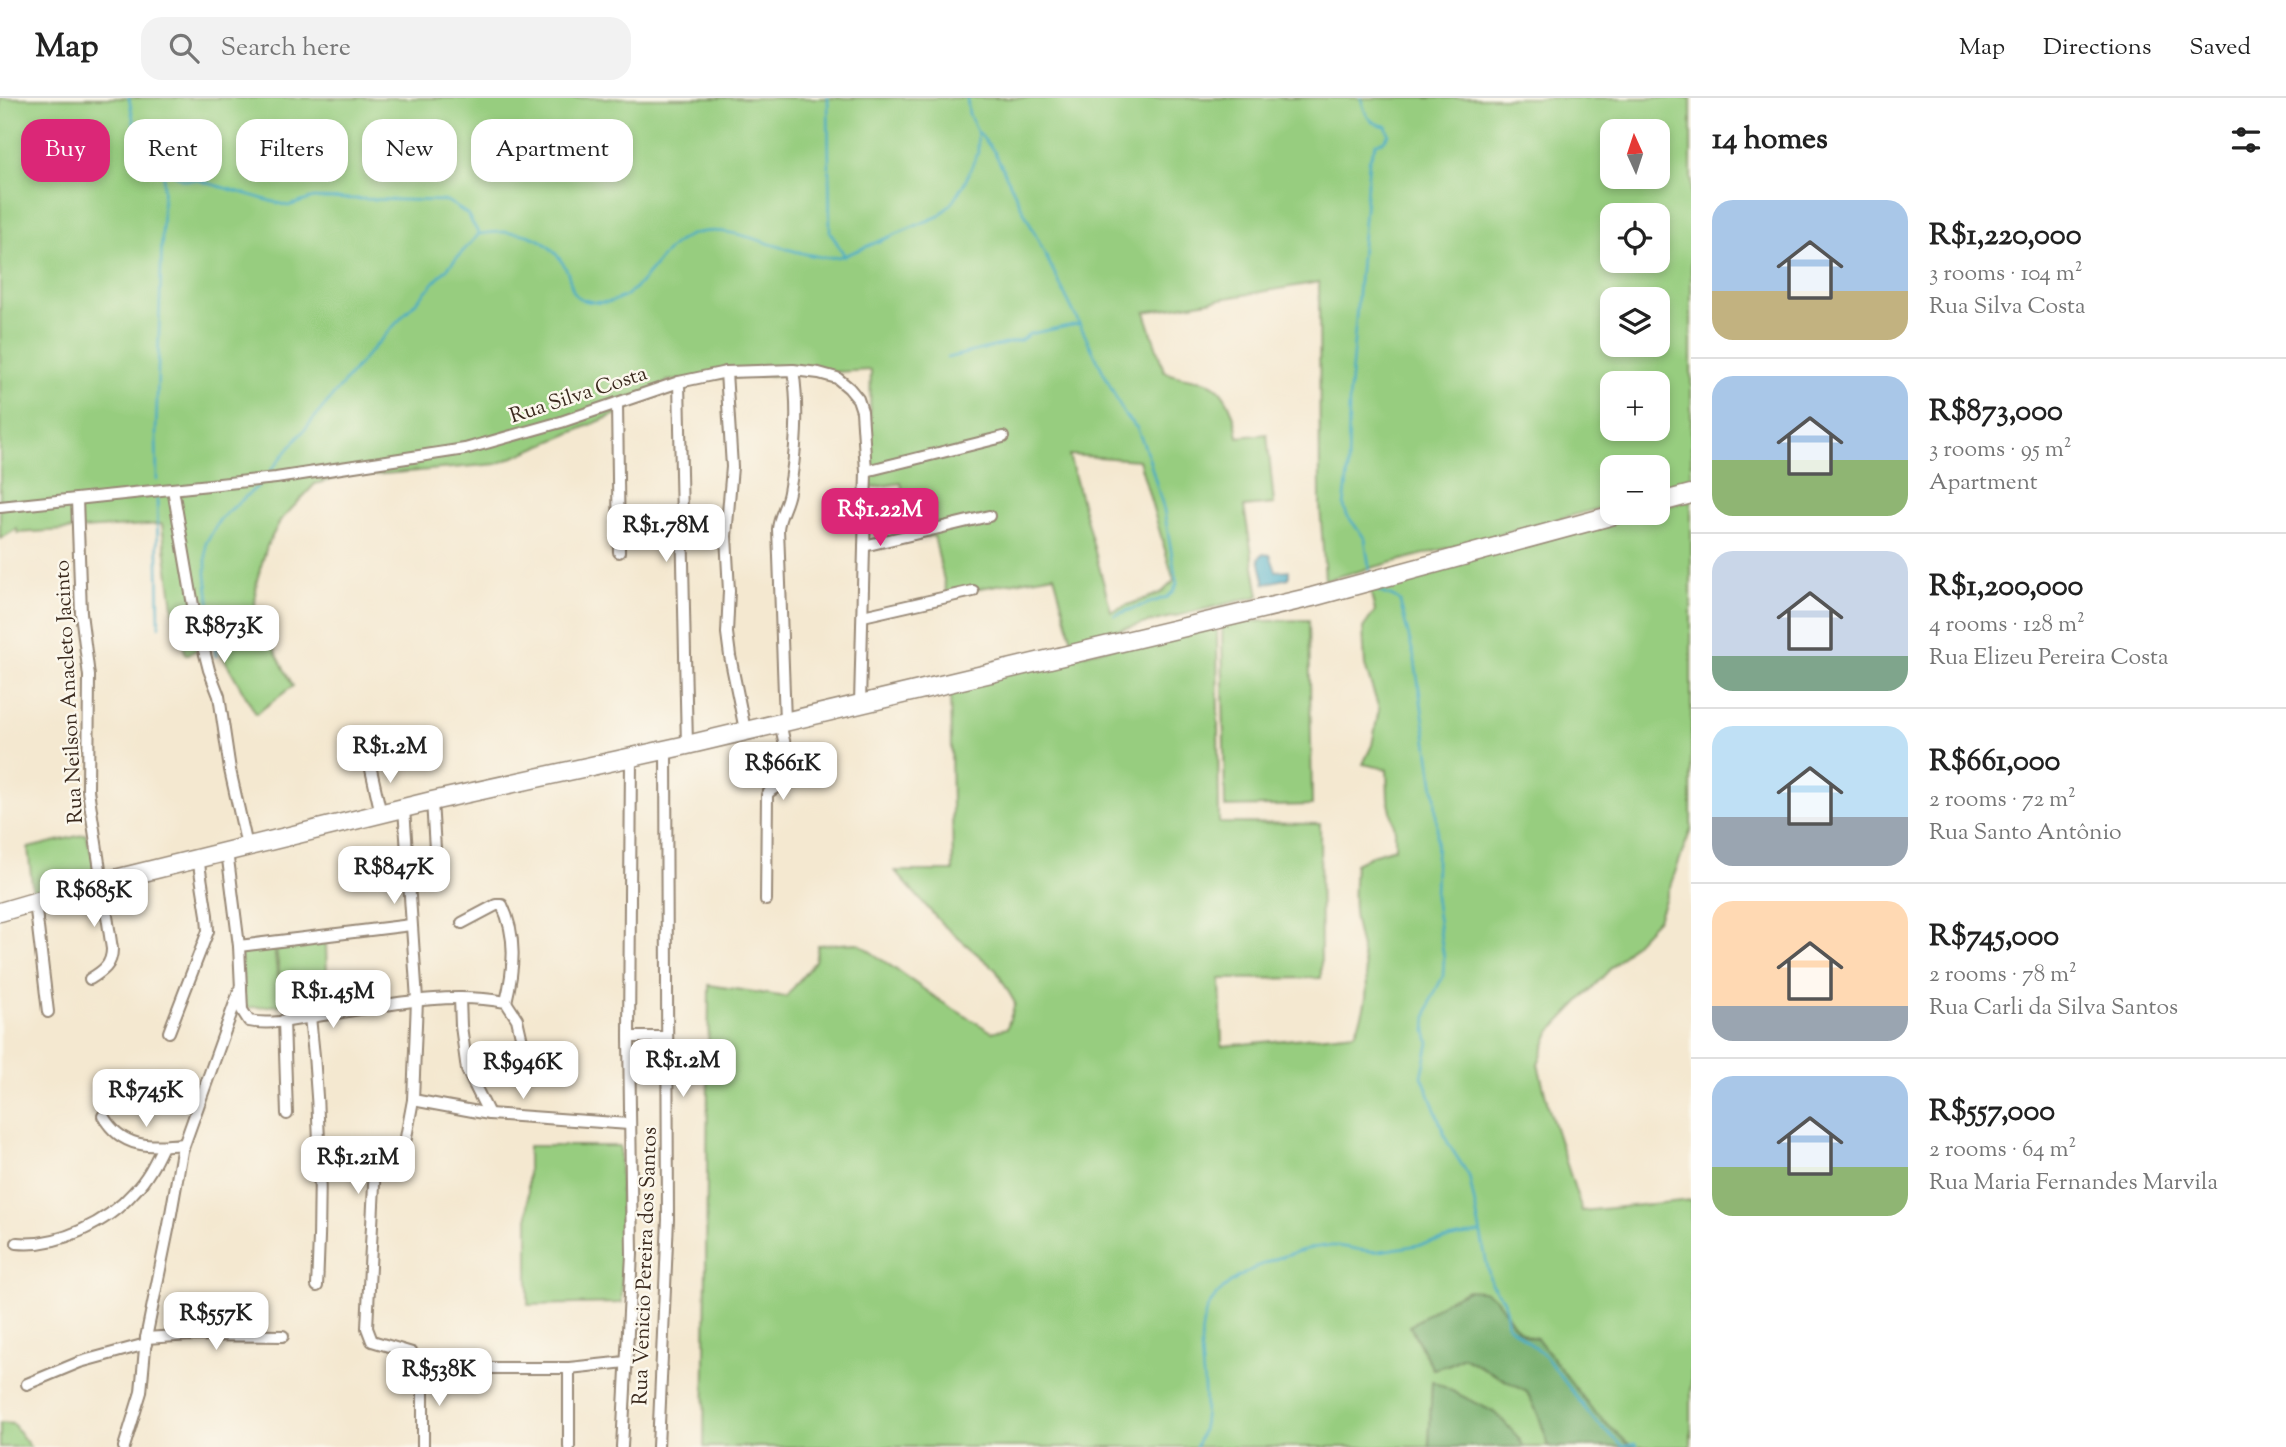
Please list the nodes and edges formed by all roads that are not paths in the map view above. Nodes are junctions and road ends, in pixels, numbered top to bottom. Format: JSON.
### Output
{"nodes":[{"id":1,"x":793,"y":370,"type":"junction"},
{"id":2,"x":726,"y":372,"type":"junction"},
{"id":3,"x":679,"y":382,"type":"junction"},
{"id":4,"x":617,"y":403,"type":"junction"},
{"id":5,"x":1003,"y":437,"type":"dead end"},
{"id":6,"x":866,"y":471,"type":"junction"},
{"id":7,"x":173,"y":489,"type":"junction"},
{"id":8,"x":1691,"y":494,"type":"edge"},
{"id":9,"x":77,"y":499,"type":"junction"},
{"id":10,"x":1670,"y":500,"type":"edge"},
{"id":11,"x":0,"y":507,"type":"edge"},
{"id":12,"x":989,"y":516,"type":"dead end"},
{"id":13,"x":1600,"y":519,"type":"edge"},
{"id":14,"x":864,"y":547,"type":"junction"},
{"id":15,"x":620,"y":552,"type":"dead end"},
{"id":16,"x":973,"y":591,"type":"dead end"},
{"id":17,"x":863,"y":616,"type":"junction"},
{"id":18,"x":860,"y":702,"type":"junction"},
{"id":19,"x":783,"y":721,"type":"junction"},
{"id":20,"x":745,"y":730,"type":"junction"},
{"id":21,"x":687,"y":745,"type":"junction"},
{"id":22,"x":666,"y":750,"type":"junction"},
{"id":23,"x":371,"y":755,"type":"dead end"},
{"id":24,"x":631,"y":758,"type":"junction"},
{"id":25,"x":432,"y":801,"type":"junction"},
{"id":26,"x":404,"y":808,"type":"junction"},
{"id":27,"x":380,"y":814,"type":"junction"},
{"id":28,"x":247,"y":846,"type":"junction"},
{"id":29,"x":227,"y":852,"type":"junction"},
{"id":30,"x":198,"y":858,"type":"junction"},
{"id":31,"x":437,"y":881,"type":"dead end"},
{"id":32,"x":103,"y":882,"type":"junction"},
{"id":33,"x":766,"y":900,"type":"dead end"},
{"id":34,"x":35,"y":902,"type":"junction"},
{"id":35,"x":0,"y":912,"type":"edge"},
{"id":36,"x":462,"y":923,"type":"dead end"},
{"id":37,"x":411,"y":925,"type":"junction"},
{"id":38,"x":239,"y":946,"type":"junction"},
{"id":39,"x":90,"y":979,"type":"dead end"},
{"id":40,"x":241,"y":986,"type":"junction"},
{"id":41,"x":460,"y":998,"type":"junction"},
{"id":42,"x":417,"y":1000,"type":"junction"},
{"id":43,"x":506,"y":1002,"type":"junction"},
{"id":44,"x":48,"y":1013,"type":"dead end"},
{"id":45,"x":310,"y":1017,"type":"junction"},
{"id":46,"x":285,"y":1020,"type":"junction"},
{"id":47,"x":169,"y":1032,"type":"dead end"},
{"id":48,"x":629,"y":1037,"type":"junction"},
{"id":49,"x":666,"y":1037,"type":"junction"},
{"id":50,"x":522,"y":1041,"type":"dead end"},
{"id":51,"x":413,"y":1100,"type":"junction"},
{"id":52,"x":287,"y":1114,"type":"dead end"},
{"id":53,"x":489,"y":1114,"type":"junction"},
{"id":54,"x":103,"y":1116,"type":"dead end"},
{"id":55,"x":629,"y":1124,"type":"junction"},
{"id":56,"x":184,"y":1144,"type":"junction"},
{"id":57,"x":163,"y":1146,"type":"junction"},
{"id":58,"x":17,"y":1243,"type":"dead end"},
{"id":59,"x":317,"y":1286,"type":"dead end"},
{"id":60,"x":283,"y":1336,"type":"dead end"},
{"id":61,"x":146,"y":1341,"type":"junction"},
{"id":62,"x":626,"y":1362,"type":"junction"},
{"id":63,"x":423,"y":1368,"type":"junction"},
{"id":64,"x":569,"y":1368,"type":"junction"},
{"id":65,"x":27,"y":1384,"type":"dead end"},
{"id":66,"x":124,"y":1447,"type":"edge"},
{"id":67,"x":423,"y":1447,"type":"edge"},
{"id":68,"x":569,"y":1447,"type":"edge"},
{"id":69,"x":622,"y":1447,"type":"edge"},
{"id":70,"x":658,"y":1447,"type":"edge"}],
"edges":[{"from":1,"to":2,"type":"street","name":"Rua Silva Costa"},
{"from":1,"to":6,"type":"street","name":"Rua Silva Costa"},
{"from":1,"to":19,"type":"street"},
{"from":2,"to":3,"type":"street","name":"Rua Silva Costa"},
{"from":2,"to":20,"type":"street"},
{"from":3,"to":4,"type":"street","name":"Rua Silva Costa"},
{"from":3,"to":21,"type":"street"},
{"from":4,"to":7,"type":"street","name":"Rua Silva Costa"},
{"from":4,"to":15,"type":"street"},
{"from":5,"to":6,"type":"street"},
{"from":6,"to":14,"type":"street","name":"Rua Silva Costa"},
{"from":7,"to":9,"type":"street","name":"Rua Silva Costa"},
{"from":7,"to":28,"type":"street"},
{"from":8,"to":10,"type":"main road"},
{"from":9,"to":11,"type":"street","name":"Rua Silva Costa"},
{"from":9,"to":32,"type":"street","name":"Rua Neilson Anacleto Jacinto"},
{"from":12,"to":14,"type":"street"},
{"from":13,"to":18,"type":"main road"},
{"from":14,"to":17,"type":"street","name":"Rua Silva Costa"},
{"from":16,"to":17,"type":"street"},
{"from":17,"to":18,"type":"street","name":"Rua Silva Costa"},
{"from":18,"to":19,"type":"main road"},
{"from":19,"to":20,"type":"main road"},
{"from":19,"to":33,"type":"street"},
{"from":20,"to":21,"type":"main road"},
{"from":21,"to":22,"type":"main road"},
{"from":22,"to":24,"type":"main road"},
{"from":22,"to":49,"type":"street","name":"Rua Venicio Pereira dos Santos"},
{"from":23,"to":27,"type":"street"},
{"from":24,"to":25,"type":"main road"},
{"from":24,"to":48,"type":"street"},
{"from":25,"to":26,"type":"main road"},
{"from":25,"to":31,"type":"street"},
{"from":26,"to":27,"type":"main road"},
{"from":26,"to":37,"type":"street"},
{"from":27,"to":28,"type":"main road"},
{"from":28,"to":29,"type":"main road"},
{"from":29,"to":30,"type":"main road"},
{"from":29,"to":38,"type":"street"},
{"from":30,"to":32,"type":"main road"},
{"from":30,"to":47,"type":"street"},
{"from":32,"to":34,"type":"main road"},
{"from":32,"to":39,"type":"street","name":"Rua Neilson Anacleto Jacinto"},
{"from":34,"to":35,"type":"main road"},
{"from":34,"to":44,"type":"street"},
{"from":36,"to":43,"type":"street"},
{"from":37,"to":38,"type":"street"},
{"from":37,"to":42,"type":"street"},
{"from":38,"to":40,"type":"street"},
{"from":40,"to":46,"type":"street"},
{"from":40,"to":56,"type":"street"},
{"from":41,"to":42,"type":"street"},
{"from":41,"to":43,"type":"street"},
{"from":41,"to":53,"type":"street"},
{"from":42,"to":45,"type":"street"},
{"from":42,"to":51,"type":"street"},
{"from":43,"to":50,"type":"street"},
{"from":45,"to":46,"type":"street"},
{"from":45,"to":59,"type":"street"},
{"from":46,"to":52,"type":"street"},
{"from":48,"to":49,"type":"street"},
{"from":48,"to":55,"type":"street"},
{"from":49,"to":70,"type":"street","name":"Rua Venicio Pereira dos Santos"},
{"from":51,"to":53,"type":"street"},
{"from":51,"to":63,"type":"street"},
{"from":53,"to":55,"type":"street"},
{"from":54,"to":57,"type":"street"},
{"from":55,"to":62,"type":"street"},
{"from":56,"to":57,"type":"street"},
{"from":56,"to":61,"type":"street"},
{"from":57,"to":58,"type":"street"},
{"from":60,"to":61,"type":"street"},
{"from":61,"to":65,"type":"street"},
{"from":61,"to":66,"type":"street"},
{"from":62,"to":64,"type":"street"},
{"from":62,"to":69,"type":"street"},
{"from":63,"to":64,"type":"street"},
{"from":63,"to":67,"type":"street"},
{"from":64,"to":68,"type":"street"}]}
